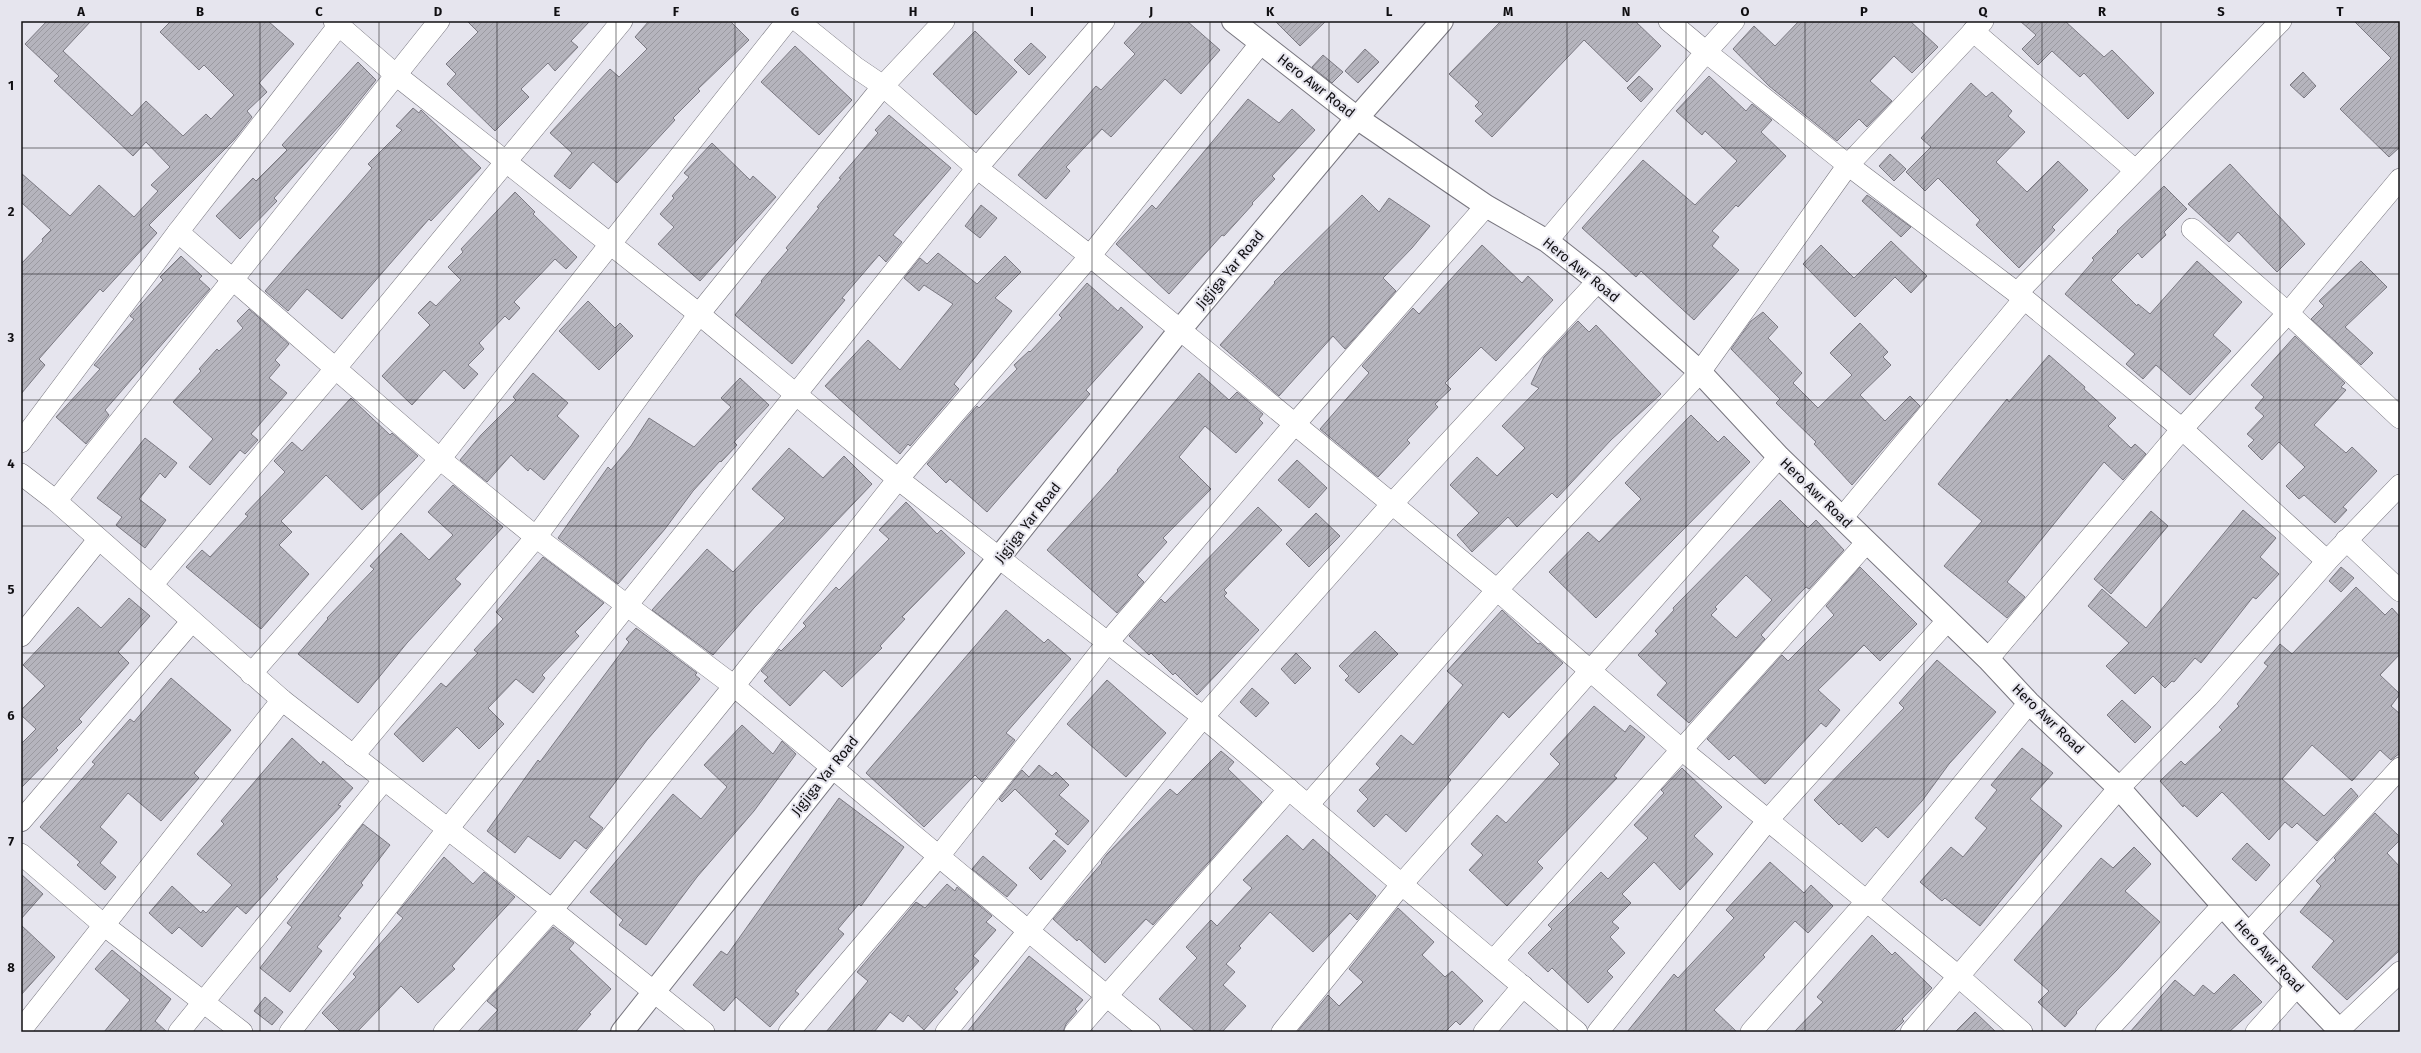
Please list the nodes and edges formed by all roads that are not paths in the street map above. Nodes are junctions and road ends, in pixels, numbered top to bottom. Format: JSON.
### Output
{"nodes":[{"id":1,"x":439,"y":21,"type":"edge"},
{"id":2,"x":622,"y":21,"type":"edge"},
{"id":3,"x":787,"y":21,"type":"edge"},
{"id":4,"x":798,"y":21,"type":"edge"},
{"id":5,"x":944,"y":21,"type":"edge"},
{"id":6,"x":1104,"y":21,"type":"edge"},
{"id":7,"x":1233,"y":21,"type":"edge"},
{"id":8,"x":1442,"y":21,"type":"edge"},
{"id":9,"x":1669,"y":21,"type":"edge"},
{"id":10,"x":1734,"y":21,"type":"edge"},
{"id":11,"x":2281,"y":21,"type":"edge"},
{"id":12,"x":337,"y":23,"type":"edge"},
{"id":13,"x":1978,"y":26,"type":"edge"},
{"id":14,"x":1262,"y":43,"type":"junction"},
{"id":15,"x":1706,"y":52,"type":"junction"},
{"id":16,"x":396,"y":75,"type":"junction"},
{"id":17,"x":883,"y":86,"type":"junction"},
{"id":18,"x":1357,"y":118,"type":"junction"},
{"id":19,"x":503,"y":162,"type":"junction"},
{"id":20,"x":1848,"y":165,"type":"junction"},
{"id":21,"x":977,"y":168,"type":"junction"},
{"id":22,"x":2135,"y":170,"type":"junction"},
{"id":23,"x":2400,"y":179,"type":"edge"},
{"id":24,"x":1486,"y":206,"type":"junction"},
{"id":25,"x":2192,"y":229,"type":"dead end"},
{"id":26,"x":178,"y":232,"type":"junction"},
{"id":27,"x":1547,"y":241,"type":"junction"},
{"id":28,"x":611,"y":245,"type":"junction"},
{"id":29,"x":1090,"y":256,"type":"junction"},
{"id":30,"x":231,"y":281,"type":"junction"},
{"id":31,"x":1598,"y":281,"type":"junction"},
{"id":32,"x":2021,"y":296,"type":"junction"},
{"id":33,"x":2288,"y":313,"type":"junction"},
{"id":34,"x":699,"y":314,"type":"junction"},
{"id":35,"x":1179,"y":331,"type":"junction"},
{"id":36,"x":335,"y":369,"type":"junction"},
{"id":37,"x":1700,"y":372,"type":"junction"},
{"id":38,"x":796,"y":396,"type":"junction"},
{"id":39,"x":2400,"y":418,"type":"edge"},
{"id":40,"x":1294,"y":425,"type":"junction"},
{"id":41,"x":2182,"y":429,"type":"junction"},
{"id":42,"x":21,"y":442,"type":"edge"},
{"id":43,"x":1779,"y":458,"type":"junction"},
{"id":44,"x":440,"y":459,"type":"junction"},
{"id":45,"x":21,"y":474,"type":"edge"},
{"id":46,"x":898,"y":479,"type":"junction"},
{"id":47,"x":2400,"y":485,"type":"edge"},
{"id":48,"x":56,"y":501,"type":"junction"},
{"id":49,"x":1391,"y":505,"type":"junction"},
{"id":50,"x":1842,"y":518,"type":"junction"},
{"id":51,"x":536,"y":537,"type":"junction"},
{"id":52,"x":98,"y":540,"type":"junction"},
{"id":53,"x":2346,"y":540,"type":"junction"},
{"id":54,"x":1867,"y":542,"type":"junction"},
{"id":55,"x":1000,"y":558,"type":"junction"},
{"id":56,"x":2327,"y":561,"type":"junction"},
{"id":57,"x":152,"y":586,"type":"junction"},
{"id":58,"x":1497,"y":590,"type":"junction"},
{"id":59,"x":2400,"y":591,"type":"edge"},
{"id":60,"x":628,"y":605,"type":"junction"},
{"id":61,"x":1948,"y":620,"type":"junction"},
{"id":62,"x":192,"y":621,"type":"junction"},
{"id":63,"x":21,"y":636,"type":"edge"},
{"id":64,"x":1108,"y":642,"type":"junction"},
{"id":65,"x":1988,"y":659,"type":"junction"},
{"id":66,"x":1589,"y":670,"type":"junction"},
{"id":67,"x":251,"y":674,"type":"junction"},
{"id":68,"x":734,"y":686,"type":"junction"},
{"id":69,"x":282,"y":700,"type":"junction"},
{"id":70,"x":2029,"y":703,"type":"junction"},
{"id":71,"x":1203,"y":717,"type":"junction"},
{"id":72,"x":1682,"y":750,"type":"junction"},
{"id":73,"x":353,"y":756,"type":"junction"},
{"id":74,"x":2400,"y":768,"type":"edge"},
{"id":75,"x":831,"y":769,"type":"junction"},
{"id":76,"x":384,"y":780,"type":"junction"},
{"id":77,"x":2119,"y":788,"type":"junction"},
{"id":78,"x":1289,"y":789,"type":"junction"},
{"id":79,"x":1308,"y":805,"type":"junction"},
{"id":80,"x":1768,"y":820,"type":"junction"},
{"id":81,"x":21,"y":821,"type":"edge"},
{"id":82,"x":447,"y":830,"type":"junction"},
{"id":83,"x":21,"y":854,"type":"edge"},
{"id":84,"x":940,"y":856,"type":"junction"},
{"id":85,"x":1401,"y":885,"type":"junction"},
{"id":86,"x":1866,"y":902,"type":"junction"},
{"id":87,"x":2222,"y":906,"type":"junction"},
{"id":88,"x":552,"y":910,"type":"junction"},
{"id":89,"x":105,"y":926,"type":"junction"},
{"id":90,"x":1028,"y":930,"type":"junction"},
{"id":91,"x":2248,"y":934,"type":"junction"},
{"id":92,"x":1493,"y":961,"type":"junction"},
{"id":93,"x":2400,"y":972,"type":"edge"},
{"id":94,"x":1958,"y":976,"type":"junction"},
{"id":95,"x":1523,"y":986,"type":"junction"},
{"id":96,"x":2297,"y":986,"type":"junction"},
{"id":97,"x":653,"y":992,"type":"junction"},
{"id":98,"x":1107,"y":996,"type":"junction"},
{"id":99,"x":203,"y":1002,"type":"junction"},
{"id":100,"x":21,"y":1030,"type":"edge"},
{"id":101,"x":2340,"y":1031,"type":"edge"},
{"id":102,"x":179,"y":1032,"type":"edge"},
{"id":103,"x":242,"y":1032,"type":"edge"},
{"id":104,"x":290,"y":1032,"type":"edge"},
{"id":105,"x":444,"y":1032,"type":"edge"},
{"id":106,"x":622,"y":1032,"type":"edge"},
{"id":107,"x":704,"y":1032,"type":"edge"},
{"id":108,"x":789,"y":1032,"type":"edge"},
{"id":109,"x":946,"y":1032,"type":"edge"},
{"id":110,"x":1074,"y":1032,"type":"edge"},
{"id":111,"x":1150,"y":1032,"type":"edge"},
{"id":112,"x":1282,"y":1032,"type":"edge"},
{"id":113,"x":1484,"y":1032,"type":"edge"},
{"id":114,"x":1577,"y":1032,"type":"edge"},
{"id":115,"x":1598,"y":1032,"type":"edge"},
{"id":116,"x":1751,"y":1032,"type":"edge"},
{"id":117,"x":1911,"y":1032,"type":"edge"},
{"id":118,"x":2022,"y":1032,"type":"edge"},
{"id":119,"x":2106,"y":1032,"type":"edge"},
{"id":120,"x":2256,"y":1032,"type":"edge"}],
"edges":[{"from":1,"to":16,"type":"street"},
{"from":2,"to":19,"type":"street"},
{"from":3,"to":28,"type":"street"},
{"from":4,"to":17,"type":"street"},
{"from":5,"to":17,"type":"street"},
{"from":6,"to":21,"type":"street"},
{"from":7,"to":14,"type":"main road","name":"Hero Awr Road"},
{"from":8,"to":18,"type":"main road","name":"Jigjiga Yar Road"},
{"from":9,"to":15,"type":"street"},
{"from":10,"to":15,"type":"street"},
{"from":11,"to":22,"type":"street"},
{"from":12,"to":16,"type":"street"},
{"from":12,"to":26,"type":"street"},
{"from":13,"to":20,"type":"street"},
{"from":13,"to":22,"type":"street"},
{"from":14,"to":18,"type":"main road","name":"Hero Awr Road"},
{"from":14,"to":29,"type":"street"},
{"from":15,"to":20,"type":"street"},
{"from":15,"to":27,"type":"street"},
{"from":16,"to":19,"type":"street"},
{"from":16,"to":30,"type":"street"},
{"from":17,"to":21,"type":"street"},
{"from":17,"to":34,"type":"street"},
{"from":18,"to":24,"type":"main road","name":"Hero Awr Road"},
{"from":18,"to":35,"type":"main road","name":"Jigjiga Yar Road"},
{"from":19,"to":28,"type":"street"},
{"from":19,"to":36,"type":"street"},
{"from":20,"to":32,"type":"street"},
{"from":20,"to":37,"type":"street"},
{"from":21,"to":29,"type":"street"},
{"from":21,"to":38,"type":"street"},
{"from":22,"to":32,"type":"street"},
{"from":23,"to":33,"type":"street"},
{"from":24,"to":27,"type":"main road","name":"Hero Awr Road"},
{"from":24,"to":40,"type":"street"},
{"from":25,"to":33,"type":"street"},
{"from":26,"to":30,"type":"street"},
{"from":26,"to":42,"type":"street"},
{"from":27,"to":31,"type":"main road","name":"Hero Awr Road"},
{"from":28,"to":34,"type":"street"},
{"from":28,"to":44,"type":"street"},
{"from":29,"to":35,"type":"street"},
{"from":29,"to":46,"type":"street"},
{"from":30,"to":36,"type":"street"},
{"from":30,"to":48,"type":"street"},
{"from":31,"to":37,"type":"main road","name":"Hero Awr Road"},
{"from":31,"to":49,"type":"street"},
{"from":32,"to":41,"type":"street"},
{"from":32,"to":50,"type":"street"},
{"from":33,"to":39,"type":"street"},
{"from":33,"to":41,"type":"street"},
{"from":34,"to":38,"type":"street"},
{"from":34,"to":51,"type":"street"},
{"from":35,"to":40,"type":"street"},
{"from":35,"to":55,"type":"main road","name":"Jigjiga Yar Road"},
{"from":36,"to":44,"type":"street"},
{"from":36,"to":57,"type":"street"},
{"from":37,"to":43,"type":"main road","name":"Hero Awr Road"},
{"from":37,"to":58,"type":"street"},
{"from":38,"to":46,"type":"street"},
{"from":38,"to":60,"type":"street"},
{"from":40,"to":49,"type":"street"},
{"from":40,"to":64,"type":"street"},
{"from":41,"to":56,"type":"street"},
{"from":41,"to":65,"type":"street"},
{"from":43,"to":50,"type":"main road","name":"Hero Awr Road"},
{"from":43,"to":66,"type":"street"},
{"from":44,"to":51,"type":"street"},
{"from":44,"to":67,"type":"street"},
{"from":45,"to":48,"type":"street"},
{"from":46,"to":55,"type":"street"},
{"from":46,"to":68,"type":"street"},
{"from":47,"to":53,"type":"street"},
{"from":48,"to":52,"type":"street"},
{"from":49,"to":58,"type":"street"},
{"from":49,"to":71,"type":"street"},
{"from":50,"to":54,"type":"main road","name":"Hero Awr Road"},
{"from":51,"to":60,"type":"street"},
{"from":51,"to":73,"type":"street"},
{"from":52,"to":57,"type":"street"},
{"from":52,"to":63,"type":"street"},
{"from":53,"to":56,"type":"street"},
{"from":53,"to":59,"type":"street"},
{"from":54,"to":61,"type":"main road","name":"Hero Awr Road"},
{"from":54,"to":72,"type":"street"},
{"from":55,"to":64,"type":"street"},
{"from":55,"to":75,"type":"main road","name":"Jigjiga Yar Road"},
{"from":56,"to":77,"type":"street"},
{"from":57,"to":62,"type":"street"},
{"from":58,"to":66,"type":"street"},
{"from":58,"to":79,"type":"street"},
{"from":60,"to":68,"type":"street"},
{"from":60,"to":82,"type":"street"},
{"from":61,"to":65,"type":"main road","name":"Hero Awr Road"},
{"from":61,"to":80,"type":"street"},
{"from":62,"to":67,"type":"street"},
{"from":62,"to":81,"type":"street"},
{"from":64,"to":71,"type":"street"},
{"from":64,"to":84,"type":"street"},
{"from":65,"to":70,"type":"main road","name":"Hero Awr Road"},
{"from":66,"to":72,"type":"street"},
{"from":66,"to":85,"type":"street"},
{"from":67,"to":69,"type":"street"},
{"from":68,"to":75,"type":"street"},
{"from":68,"to":88,"type":"street"},
{"from":69,"to":73,"type":"street"},
{"from":69,"to":89,"type":"street"},
{"from":70,"to":77,"type":"main road","name":"Hero Awr Road"},
{"from":70,"to":86,"type":"street"},
{"from":71,"to":78,"type":"street"},
{"from":71,"to":90,"type":"street"},
{"from":72,"to":80,"type":"street"},
{"from":72,"to":92,"type":"street"},
{"from":73,"to":76,"type":"street"},
{"from":74,"to":91,"type":"street"},
{"from":75,"to":84,"type":"street"},
{"from":75,"to":97,"type":"main road","name":"Jigjiga Yar Road"},
{"from":76,"to":82,"type":"street"},
{"from":76,"to":99,"type":"street"},
{"from":77,"to":87,"type":"main road","name":"Hero Awr Road"},
{"from":77,"to":94,"type":"street"},
{"from":78,"to":79,"type":"street"},
{"from":78,"to":98,"type":"street"},
{"from":79,"to":85,"type":"street"},
{"from":80,"to":86,"type":"street"},
{"from":80,"to":115,"type":"street"},
{"from":82,"to":88,"type":"street"},
{"from":82,"to":104,"type":"street"},
{"from":83,"to":89,"type":"street"},
{"from":84,"to":90,"type":"street"},
{"from":84,"to":108,"type":"street"},
{"from":85,"to":92,"type":"street"},
{"from":85,"to":112,"type":"street"},
{"from":86,"to":94,"type":"street"},
{"from":86,"to":116,"type":"street"},
{"from":87,"to":91,"type":"main road","name":"Hero Awr Road"},
{"from":87,"to":119,"type":"street"},
{"from":88,"to":97,"type":"street"},
{"from":88,"to":105,"type":"street"},
{"from":89,"to":99,"type":"street"},
{"from":89,"to":100,"type":"street"},
{"from":90,"to":98,"type":"street"},
{"from":90,"to":109,"type":"street"},
{"from":91,"to":96,"type":"main road","name":"Hero Awr Road"},
{"from":92,"to":95,"type":"street"},
{"from":93,"to":101,"type":"street"},
{"from":94,"to":117,"type":"street"},
{"from":94,"to":118,"type":"street"},
{"from":95,"to":113,"type":"street"},
{"from":95,"to":114,"type":"street"},
{"from":96,"to":101,"type":"main road","name":"Hero Awr Road"},
{"from":96,"to":120,"type":"street"},
{"from":97,"to":106,"type":"main road","name":"Jigjiga Yar Road"},
{"from":97,"to":107,"type":"street"},
{"from":98,"to":110,"type":"street"},
{"from":98,"to":111,"type":"street"},
{"from":99,"to":102,"type":"street"},
{"from":99,"to":103,"type":"street"}]}
